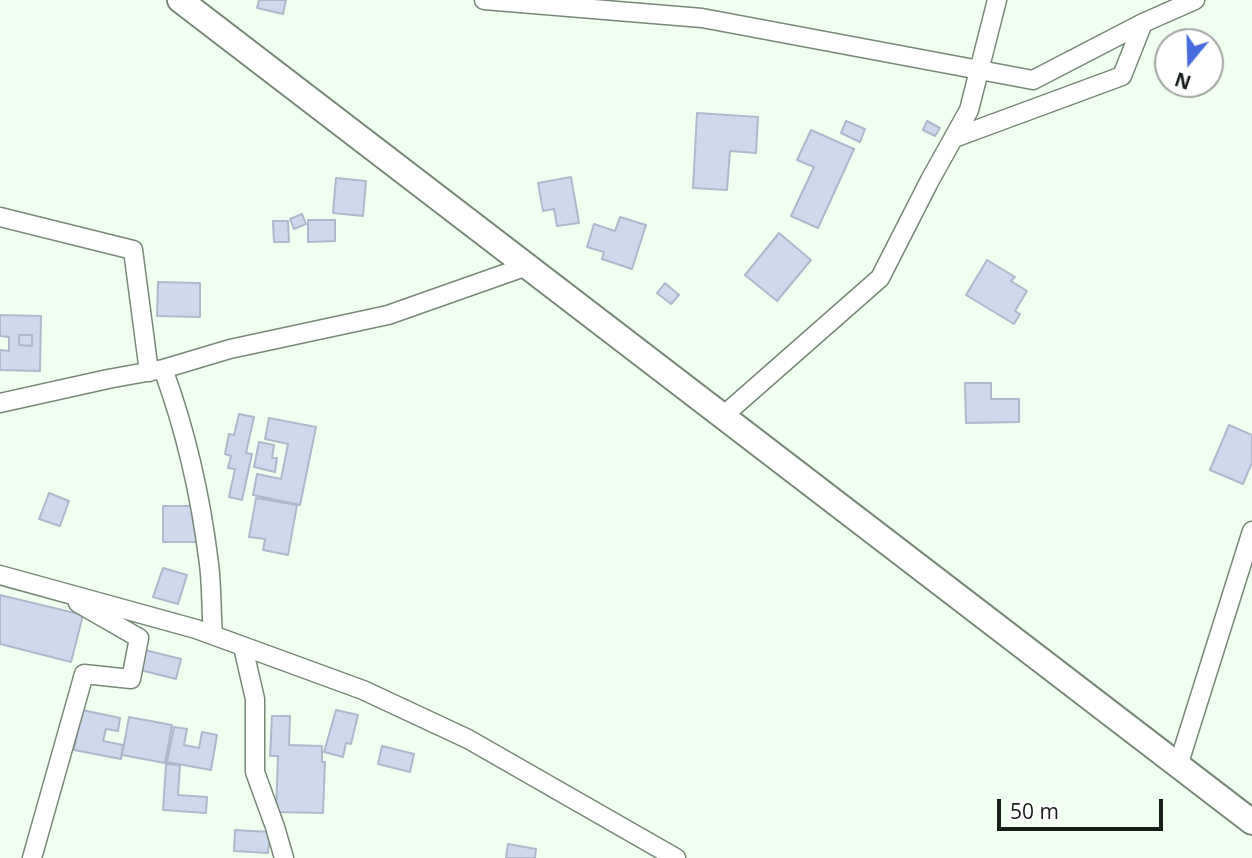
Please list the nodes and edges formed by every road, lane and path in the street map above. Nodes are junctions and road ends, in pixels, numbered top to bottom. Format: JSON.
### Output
{"nodes":[{"id":1,"x":180,"y":0,"type":"edge"},
{"id":2,"x":484,"y":0,"type":"edge"},
{"id":3,"x":997,"y":0,"type":"edge"},
{"id":4,"x":1195,"y":0,"type":"edge"},
{"id":5,"x":1143,"y":23,"type":"junction"},
{"id":6,"x":979,"y":70,"type":"junction"},
{"id":7,"x":954,"y":138,"type":"junction"},
{"id":8,"x":0,"y":217,"type":"edge"},
{"id":9,"x":527,"y":266,"type":"junction"},
{"id":10,"x":156,"y":370,"type":"junction"},
{"id":11,"x":0,"y":403,"type":"edge"},
{"id":12,"x":723,"y":416,"type":"junction"},
{"id":13,"x":1252,"y":531,"type":"edge"},
{"id":14,"x":0,"y":563,"type":"edge"},
{"id":15,"x":0,"y":575,"type":"edge"},
{"id":16,"x":53,"y":589,"type":"junction"},
{"id":17,"x":213,"y":635,"type":"junction"},
{"id":18,"x":243,"y":647,"type":"junction"},
{"id":19,"x":1178,"y":765,"type":"junction"},
{"id":20,"x":1252,"y":822,"type":"edge"},
{"id":21,"x":32,"y":858,"type":"edge"},
{"id":22,"x":284,"y":858,"type":"edge"},
{"id":23,"x":676,"y":858,"type":"edge"}],
"edges":[{"from":1,"to":9,"type":"street"},
{"from":2,"to":6,"type":"street"},
{"from":3,"to":6,"type":"street"},
{"from":4,"to":5,"type":"street"},
{"from":5,"to":6,"type":"street"},
{"from":5,"to":7,"type":"street"},
{"from":6,"to":7,"type":"street"},
{"from":7,"to":12,"type":"street"},
{"from":8,"to":10,"type":"street"},
{"from":9,"to":10,"type":"street"},
{"from":9,"to":12,"type":"street"},
{"from":10,"to":11,"type":"street"},
{"from":10,"to":17,"type":"street"},
{"from":12,"to":19,"type":"street"},
{"from":13,"to":19,"type":"street"},
{"from":14,"to":16,"type":"street"},
{"from":15,"to":16,"type":"street"},
{"from":16,"to":17,"type":"street"},
{"from":16,"to":21,"type":"street"},
{"from":17,"to":18,"type":"street"},
{"from":18,"to":22,"type":"street"},
{"from":18,"to":23,"type":"street"},
{"from":19,"to":20,"type":"street"}]}
